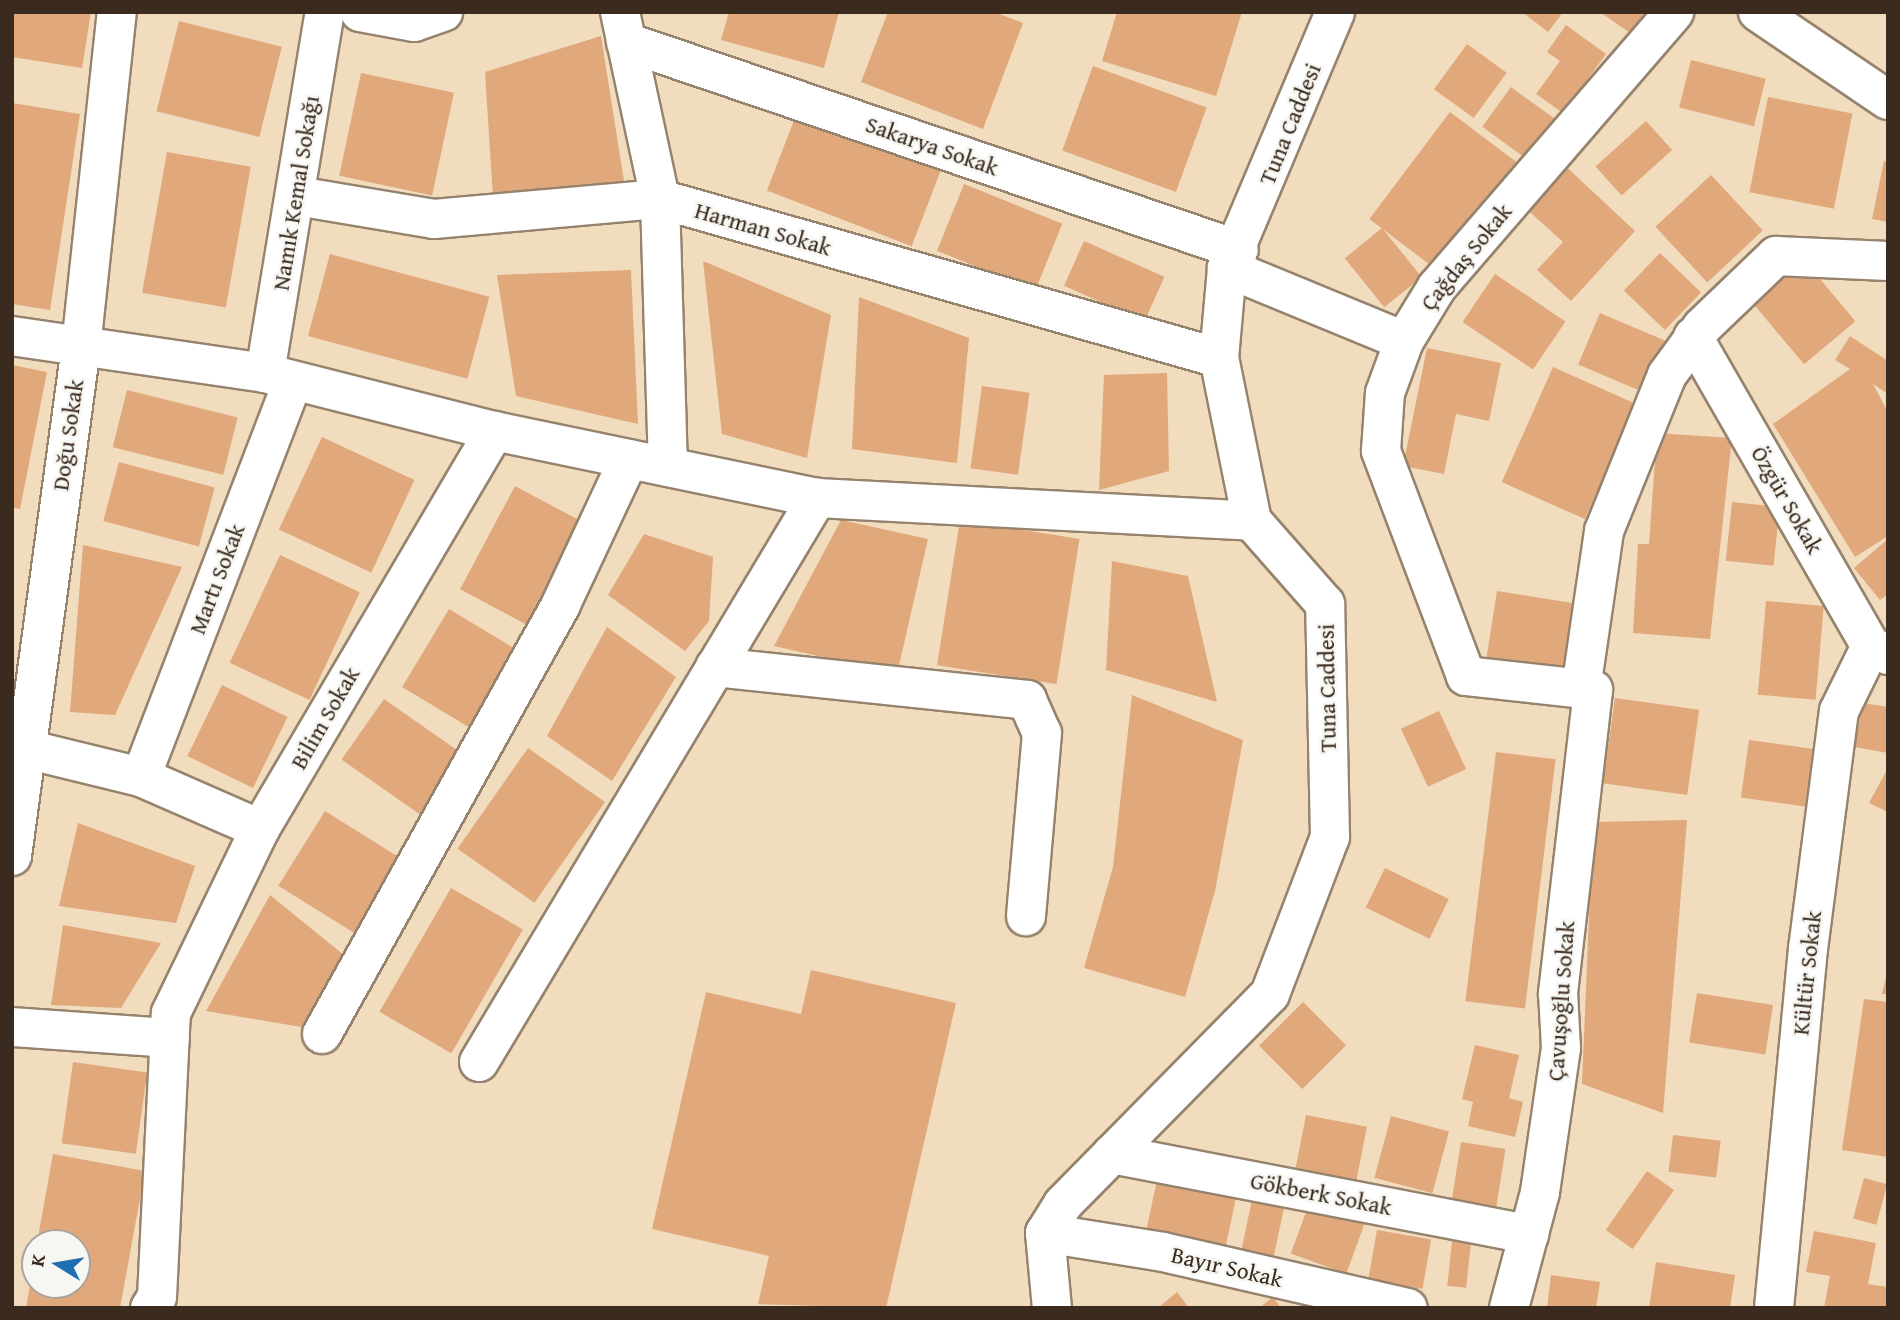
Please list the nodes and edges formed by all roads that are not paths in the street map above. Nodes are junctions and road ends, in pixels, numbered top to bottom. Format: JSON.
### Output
{"nodes":[{"id":1,"x":117,"y":12,"type":"edge"},
{"id":2,"x":325,"y":12,"type":"edge"},
{"id":3,"x":360,"y":12,"type":"edge"},
{"id":4,"x":443,"y":12,"type":"edge"},
{"id":5,"x":1674,"y":12,"type":"edge"},
{"id":6,"x":1758,"y":12,"type":"edge"},
{"id":7,"x":1328,"y":14,"type":"edge"},
{"id":8,"x":623,"y":27,"type":"edge"},
{"id":9,"x":1888,"y":100,"type":"edge"},
{"id":10,"x":297,"y":196,"type":"junction"},
{"id":11,"x":660,"y":199,"type":"junction"},
{"id":12,"x":1233,"y":259,"type":"junction"},
{"id":13,"x":1888,"y":261,"type":"edge"},
{"id":14,"x":12,"y":336,"type":"edge"},
{"id":15,"x":1693,"y":337,"type":"junction"},
{"id":16,"x":1404,"y":341,"type":"junction"},
{"id":17,"x":81,"y":347,"type":"junction"},
{"id":18,"x":1219,"y":358,"type":"junction"},
{"id":19,"x":279,"y":377,"type":"junction"},
{"id":20,"x":494,"y":431,"type":"junction"},
{"id":21,"x":629,"y":458,"type":"junction"},
{"id":22,"x":668,"y":467,"type":"junction"},
{"id":23,"x":817,"y":498,"type":"junction"},
{"id":24,"x":1252,"y":521,"type":"junction"},
{"id":25,"x":1880,"y":650,"type":"edge"},
{"id":26,"x":25,"y":652,"type":"edge"},
{"id":27,"x":715,"y":667,"type":"junction"},
{"id":28,"x":1587,"y":689,"type":"junction"},
{"id":29,"x":26,"y":749,"type":"junction"},
{"id":30,"x":141,"y":777,"type":"junction"},
{"id":31,"x":260,"y":829,"type":"junction"},
{"id":32,"x":12,"y":856,"type":"edge"},
{"id":33,"x":1027,"y":916,"type":"dead end"},
{"id":34,"x":170,"y":1026,"type":"junction"},
{"id":35,"x":12,"y":1027,"type":"edge"},
{"id":36,"x":321,"y":1034,"type":"dead end"},
{"id":37,"x":480,"y":1062,"type":"dead end"},
{"id":38,"x":1112,"y":1154,"type":"junction"},
{"id":39,"x":1045,"y":1233,"type":"junction"},
{"id":40,"x":1529,"y":1234,"type":"junction"},
{"id":41,"x":150,"y":1308,"type":"edge"},
{"id":42,"x":1052,"y":1308,"type":"edge"},
{"id":43,"x":1408,"y":1308,"type":"edge"},
{"id":44,"x":1509,"y":1308,"type":"edge"},
{"id":45,"x":1774,"y":1308,"type":"edge"}],
"edges":[{"from":1,"to":17,"type":"street","name":"Doğu Sokak"},
{"from":2,"to":10,"type":"street","name":"Namık Kemal Sokağı"},
{"from":3,"to":4,"type":"street"},
{"from":5,"to":16,"type":"street","name":"Çağdaş Sokak"},
{"from":6,"to":9,"type":"street"},
{"from":7,"to":12,"type":"street","name":"Tuna Caddesi"},
{"from":8,"to":11,"type":"street","name":"Sakarya Sokak"},
{"from":8,"to":12,"type":"street","name":"Sakarya Sokak"},
{"from":10,"to":11,"type":"street","name":"Harman Sokak"},
{"from":10,"to":19,"type":"street","name":"Namık Kemal Sokağı"},
{"from":11,"to":18,"type":"street","name":"Harman Sokak"},
{"from":11,"to":22,"type":"street","name":"Sakarya Sokak"},
{"from":12,"to":16,"type":"street","name":"Sakarya Sokak"},
{"from":12,"to":18,"type":"street","name":"Tuna Caddesi"},
{"from":13,"to":15,"type":"street"},
{"from":14,"to":17,"type":"street"},
{"from":15,"to":25,"type":"street","name":"Özgür Sokak"},
{"from":15,"to":28,"type":"street"},
{"from":16,"to":28,"type":"street","name":"Çağdaş Sokak"},
{"from":17,"to":19,"type":"street"},
{"from":17,"to":26,"type":"street","name":"Doğu Sokak"},
{"from":18,"to":24,"type":"street","name":"Tuna Caddesi"},
{"from":19,"to":20,"type":"street"},
{"from":19,"to":30,"type":"street","name":"Martı Sokak"},
{"from":20,"to":21,"type":"street"},
{"from":20,"to":31,"type":"street","name":"Bilim Sokak"},
{"from":21,"to":22,"type":"street"},
{"from":21,"to":36,"type":"street"},
{"from":22,"to":23,"type":"street"},
{"from":23,"to":24,"type":"street"},
{"from":23,"to":27,"type":"street"},
{"from":24,"to":38,"type":"street","name":"Tuna Caddesi"},
{"from":25,"to":45,"type":"street","name":"Kültür Sokak"},
{"from":26,"to":29,"type":"street","name":"Doğu Sokak"},
{"from":27,"to":33,"type":"street"},
{"from":27,"to":37,"type":"street"},
{"from":28,"to":40,"type":"street","name":"Çavuşoğlu Sokak"},
{"from":29,"to":30,"type":"street"},
{"from":29,"to":32,"type":"street","name":"Doğu Sokak"},
{"from":30,"to":31,"type":"street"},
{"from":31,"to":34,"type":"street","name":"Bilim Sokak"},
{"from":34,"to":35,"type":"street"},
{"from":34,"to":41,"type":"street"},
{"from":38,"to":39,"type":"street","name":"Tuna Caddesi"},
{"from":38,"to":40,"type":"street","name":"Gökberk Sokak"},
{"from":39,"to":42,"type":"street"},
{"from":39,"to":43,"type":"street","name":"Bayır Sokak"},
{"from":40,"to":44,"type":"street","name":"Çavuşoğlu Sokak"}]}
